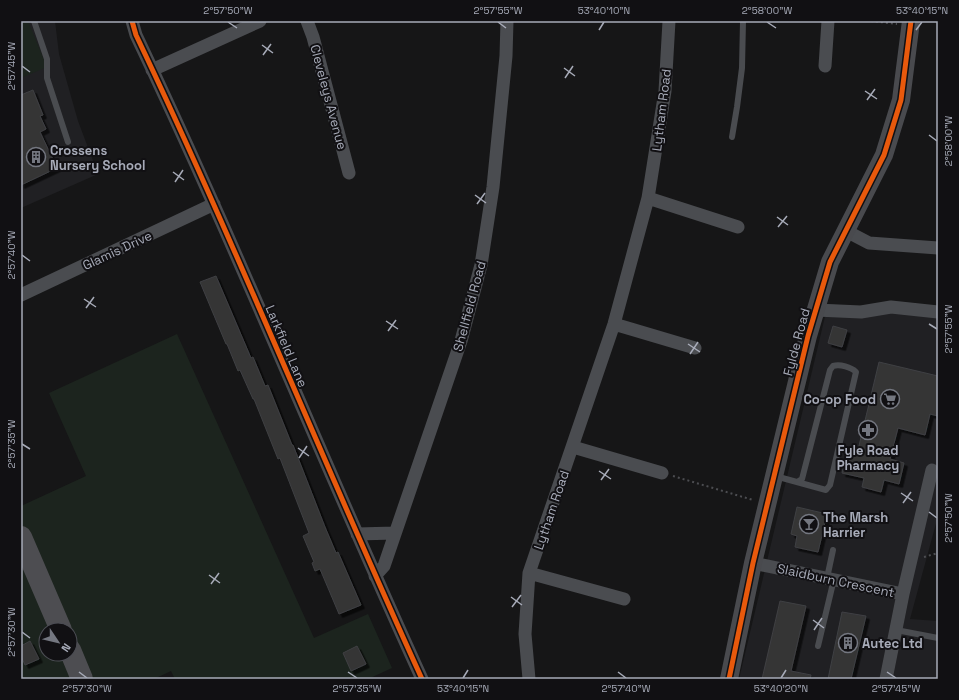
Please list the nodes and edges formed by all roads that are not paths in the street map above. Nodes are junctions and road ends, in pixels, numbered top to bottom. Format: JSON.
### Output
{"nodes":[{"id":1,"x":34,"y":21,"type":"edge"},
{"id":2,"x":132,"y":21,"type":"edge"},
{"id":3,"x":260,"y":21,"type":"edge"},
{"id":4,"x":307,"y":21,"type":"edge"},
{"id":5,"x":507,"y":21,"type":"edge"},
{"id":6,"x":669,"y":21,"type":"edge"},
{"id":7,"x":743,"y":21,"type":"edge"},
{"id":8,"x":828,"y":21,"type":"edge"},
{"id":9,"x":910,"y":23,"type":"edge"},
{"id":10,"x":825,"y":66,"type":"dead end"},
{"id":11,"x":152,"y":70,"type":"junction"},
{"id":12,"x":732,"y":137,"type":"dead end"},
{"id":13,"x":68,"y":142,"type":"dead end"},
{"id":14,"x":349,"y":173,"type":"dead end"},
{"id":15,"x":648,"y":198,"type":"junction"},
{"id":16,"x":214,"y":204,"type":"junction"},
{"id":17,"x":738,"y":227,"type":"dead end"},
{"id":18,"x":846,"y":231,"type":"junction"},
{"id":19,"x":938,"y":248,"type":"edge"},
{"id":20,"x":21,"y":295,"type":"edge"},
{"id":21,"x":816,"y":310,"type":"junction"},
{"id":22,"x":938,"y":312,"type":"edge"},
{"id":23,"x":614,"y":324,"type":"junction"},
{"id":24,"x":695,"y":348,"type":"dead end"},
{"id":25,"x":573,"y":447,"type":"junction"},
{"id":26,"x":932,"y":470,"type":"dead end"},
{"id":27,"x":662,"y":473,"type":"road end"},
{"id":28,"x":774,"y":476,"type":"junction"},
{"id":29,"x":797,"y":482,"type":"junction"},
{"id":30,"x":395,"y":533,"type":"junction"},
{"id":31,"x":357,"y":534,"type":"junction"},
{"id":32,"x":21,"y":537,"type":"edge"},
{"id":33,"x":833,"y":550,"type":"dead end"},
{"id":34,"x":753,"y":562,"type":"junction"},
{"id":35,"x":529,"y":572,"type":"junction"},
{"id":36,"x":375,"y":576,"type":"junction"},
{"id":37,"x":830,"y":579,"type":"junction"},
{"id":38,"x":903,"y":594,"type":"junction"},
{"id":39,"x":624,"y":599,"type":"dead end"},
{"id":40,"x":58,"y":622,"type":"edge"},
{"id":41,"x":896,"y":630,"type":"junction"},
{"id":42,"x":938,"y":638,"type":"edge"},
{"id":43,"x":818,"y":646,"type":"dead end"},
{"id":44,"x":75,"y":662,"type":"edge"},
{"id":45,"x":82,"y":679,"type":"edge"},
{"id":46,"x":422,"y":679,"type":"edge"},
{"id":47,"x":529,"y":679,"type":"edge"},
{"id":48,"x":729,"y":679,"type":"edge"},
{"id":49,"x":886,"y":679,"type":"edge"}],
"edges":[{"from":1,"to":13,"type":"lane"},
{"from":2,"to":11,"type":"street","name":"Larkfield Lane"},
{"from":3,"to":11,"type":"street"},
{"from":4,"to":14,"type":"street","name":"Cleveleys Avenue"},
{"from":5,"to":30,"type":"street","name":"Shellfield Road"},
{"from":6,"to":15,"type":"street","name":"Lytham Road"},
{"from":7,"to":12,"type":"lane"},
{"from":8,"to":10,"type":"street"},
{"from":9,"to":18,"type":"street","name":"Fylde Road"},
{"from":11,"to":16,"type":"street","name":"Larkfield Lane"},
{"from":15,"to":17,"type":"street"},
{"from":15,"to":23,"type":"street","name":"Lytham Road"},
{"from":16,"to":20,"type":"street","name":"Glamis Drive"},
{"from":16,"to":31,"type":"street","name":"Larkfield Lane"},
{"from":18,"to":19,"type":"street"},
{"from":18,"to":21,"type":"street","name":"Fylde Road"},
{"from":21,"to":22,"type":"street"},
{"from":21,"to":28,"type":"street","name":"Fylde Road"},
{"from":23,"to":24,"type":"street"},
{"from":23,"to":25,"type":"street","name":"Lytham Road"},
{"from":25,"to":27,"type":"street"},
{"from":25,"to":35,"type":"street","name":"Lytham Road"},
{"from":26,"to":38,"type":"street"},
{"from":28,"to":29,"type":"lane"},
{"from":28,"to":34,"type":"street","name":"Fylde Road"},
{"from":29,"to":29,"type":"lane"},
{"from":30,"to":31,"type":"street"},
{"from":30,"to":36,"type":"street","name":"Shellfield Road"},
{"from":31,"to":36,"type":"street","name":"Larkfield Lane"},
{"from":32,"to":40,"type":"highway"},
{"from":33,"to":37,"type":"lane"},
{"from":34,"to":37,"type":"street","name":"Slaidburn Crescent"},
{"from":34,"to":48,"type":"street","name":"Fylde Road"},
{"from":35,"to":39,"type":"street"},
{"from":35,"to":47,"type":"street","name":"Lytham Road"},
{"from":36,"to":46,"type":"street","name":"Larkfield Lane"},
{"from":37,"to":38,"type":"street","name":"Slaidburn Crescent"},
{"from":37,"to":43,"type":"lane"},
{"from":38,"to":41,"type":"street","name":"Slaidburn Crescent"},
{"from":41,"to":42,"type":"lane"},
{"from":41,"to":49,"type":"street","name":"Slaidburn Crescent"},
{"from":44,"to":45,"type":"highway"}]}
